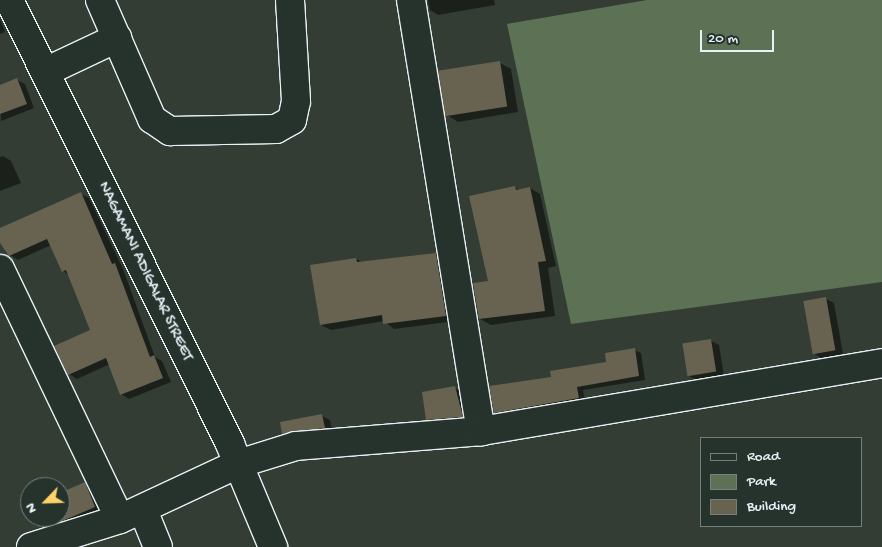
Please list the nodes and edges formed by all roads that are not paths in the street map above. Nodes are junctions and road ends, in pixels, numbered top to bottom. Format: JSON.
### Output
{"nodes":[{"id":1,"x":9,"y":0,"type":"edge"},
{"id":2,"x":100,"y":0,"type":"edge"},
{"id":3,"x":290,"y":0,"type":"edge"},
{"id":4,"x":411,"y":0,"type":"edge"},
{"id":5,"x":117,"y":38,"type":"junction"},
{"id":6,"x":45,"y":72,"type":"junction"},
{"id":7,"x":0,"y":269,"type":"edge"},
{"id":8,"x":882,"y":363,"type":"edge"},
{"id":9,"x":481,"y":431,"type":"junction"},
{"id":10,"x":238,"y":464,"type":"junction"},
{"id":11,"x":132,"y":514,"type":"junction"},
{"id":12,"x":31,"y":547,"type":"edge"},
{"id":13,"x":158,"y":547,"type":"edge"},
{"id":14,"x":273,"y":547,"type":"edge"}],
"edges":[{"from":1,"to":6,"type":"street","name":"NAGAMANI ADIGALAR STREET"},
{"from":2,"to":5,"type":"street"},
{"from":3,"to":5,"type":"street"},
{"from":4,"to":9,"type":"street"},
{"from":5,"to":6,"type":"street"},
{"from":6,"to":10,"type":"street","name":"NAGAMANI ADIGALAR STREET"},
{"from":7,"to":11,"type":"street"},
{"from":8,"to":9,"type":"street"},
{"from":9,"to":10,"type":"street"},
{"from":10,"to":11,"type":"street"},
{"from":10,"to":14,"type":"street","name":"NAGAMANI ADIGALAR STREET"},
{"from":11,"to":12,"type":"street"},
{"from":11,"to":13,"type":"street"}]}
